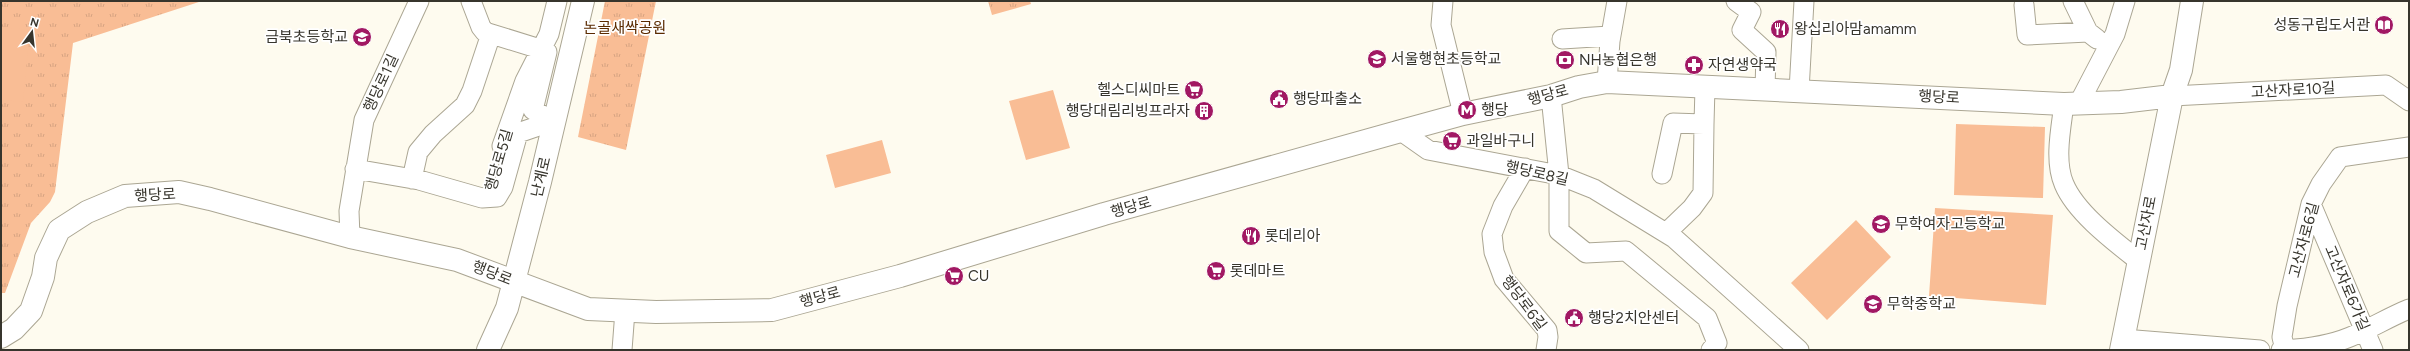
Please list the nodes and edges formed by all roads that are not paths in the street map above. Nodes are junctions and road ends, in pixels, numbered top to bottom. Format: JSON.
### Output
{"nodes":[{"id":1,"x":419,"y":1,"type":"edge"},
{"id":2,"x":471,"y":1,"type":"edge"},
{"id":3,"x":557,"y":1,"type":"edge"},
{"id":4,"x":583,"y":1,"type":"edge"},
{"id":5,"x":1443,"y":1,"type":"edge"},
{"id":6,"x":1617,"y":1,"type":"edge"},
{"id":7,"x":1736,"y":1,"type":"edge"},
{"id":8,"x":1804,"y":1,"type":"edge"},
{"id":9,"x":2073,"y":1,"type":"edge"},
{"id":10,"x":2125,"y":1,"type":"edge"},
{"id":11,"x":2179,"y":1,"type":"edge"},
{"id":12,"x":2192,"y":1,"type":"edge"},
{"id":13,"x":2024,"y":5,"type":"dead end"},
{"id":14,"x":2088,"y":32,"type":"junction"},
{"id":15,"x":491,"y":34,"type":"junction"},
{"id":16,"x":1610,"y":36,"type":"junction"},
{"id":17,"x":1562,"y":39,"type":"dead end"},
{"id":18,"x":545,"y":42,"type":"junction"},
{"id":19,"x":2108,"y":46,"type":"junction"},
{"id":20,"x":1607,"y":82,"type":"junction"},
{"id":21,"x":1705,"y":87,"type":"junction"},
{"id":22,"x":1765,"y":90,"type":"junction"},
{"id":23,"x":1799,"y":91,"type":"junction"},
{"id":24,"x":1550,"y":96,"type":"junction"},
{"id":25,"x":2172,"y":96,"type":"junction"},
{"id":26,"x":2409,"y":102,"type":"edge"},
{"id":27,"x":2072,"y":104,"type":"junction"},
{"id":28,"x":1463,"y":114,"type":"junction"},
{"id":29,"x":553,"y":121,"type":"junction"},
{"id":30,"x":1704,"y":124,"type":"junction"},
{"id":31,"x":1402,"y":131,"type":"junction"},
{"id":32,"x":2409,"y":147,"type":"edge"},
{"id":33,"x":1525,"y":168,"type":"junction"},
{"id":34,"x":355,"y":169,"type":"junction"},
{"id":35,"x":1662,"y":174,"type":"dead end"},
{"id":36,"x":1559,"y":175,"type":"junction"},
{"id":37,"x":412,"y":179,"type":"junction"},
{"id":38,"x":489,"y":198,"type":"junction"},
{"id":39,"x":2311,"y":204,"type":"junction"},
{"id":40,"x":1666,"y":233,"type":"junction"},
{"id":41,"x":350,"y":237,"type":"junction"},
{"id":42,"x":2139,"y":261,"type":"junction"},
{"id":43,"x":514,"y":281,"type":"junction"},
{"id":44,"x":2409,"y":309,"type":"edge"},
{"id":45,"x":625,"y":311,"type":"junction"},
{"id":46,"x":2366,"y":329,"type":"junction"},
{"id":47,"x":1,"y":337,"type":"edge"},
{"id":48,"x":2122,"y":345,"type":"edge"},
{"id":49,"x":488,"y":350,"type":"edge"},
{"id":50,"x":622,"y":350,"type":"edge"},
{"id":51,"x":1546,"y":350,"type":"edge"},
{"id":52,"x":1711,"y":350,"type":"edge"},
{"id":53,"x":1799,"y":350,"type":"edge"},
{"id":54,"x":2260,"y":350,"type":"edge"},
{"id":55,"x":2289,"y":350,"type":"edge"},
{"id":56,"x":2373,"y":350,"type":"edge"}],
"edges":[{"from":1,"to":34,"type":"street","name":"행당로1길"},
{"from":2,"to":15,"type":"street"},
{"from":3,"to":18,"type":"street","name":"행당로5길"},
{"from":4,"to":29,"type":"main road","name":"난계로"},
{"from":5,"to":28,"type":"street"},
{"from":6,"to":16,"type":"street"},
{"from":7,"to":22,"type":"street"},
{"from":8,"to":23,"type":"street"},
{"from":9,"to":14,"type":"street"},
{"from":10,"to":19,"type":"street"},
{"from":11,"to":25,"type":"main road","name":"고산자로"},
{"from":12,"to":25,"type":"main road","name":"고산자로"},
{"from":13,"to":14,"type":"street"},
{"from":14,"to":19,"type":"street"},
{"from":15,"to":18,"type":"street"},
{"from":15,"to":37,"type":"street"},
{"from":16,"to":17,"type":"street"},
{"from":16,"to":20,"type":"street"},
{"from":18,"to":29,"type":"street"},
{"from":18,"to":38,"type":"street","name":"행당로5길"},
{"from":19,"to":27,"type":"street"},
{"from":20,"to":21,"type":"main road","name":"행당로"},
{"from":20,"to":24,"type":"main road","name":"행당로"},
{"from":21,"to":22,"type":"main road","name":"행당로"},
{"from":21,"to":30,"type":"street"},
{"from":22,"to":23,"type":"main road","name":"행당로"},
{"from":23,"to":27,"type":"main road","name":"행당로"},
{"from":24,"to":28,"type":"main road","name":"행당로"},
{"from":24,"to":36,"type":"street"},
{"from":25,"to":26,"type":"street","name":"고산자로10길"},
{"from":25,"to":27,"type":"main road","name":"행당로"},
{"from":25,"to":42,"type":"main road","name":"고산자로"},
{"from":27,"to":42,"type":"street"},
{"from":28,"to":31,"type":"main road","name":"행당로"},
{"from":29,"to":38,"type":"street"},
{"from":29,"to":43,"type":"main road","name":"난계로"},
{"from":30,"to":35,"type":"street"},
{"from":30,"to":40,"type":"street"},
{"from":31,"to":33,"type":"street","name":"행당로8길"},
{"from":31,"to":45,"type":"main road","name":"행당로"},
{"from":32,"to":39,"type":"street","name":"고산자로6길"},
{"from":33,"to":36,"type":"street","name":"행당로8길"},
{"from":33,"to":51,"type":"street","name":"행당로6길"},
{"from":34,"to":37,"type":"street"},
{"from":34,"to":41,"type":"street","name":"행당로1길"},
{"from":36,"to":40,"type":"street","name":"행당로8길"},
{"from":36,"to":52,"type":"street"},
{"from":37,"to":38,"type":"street","name":"행당로5길"},
{"from":39,"to":46,"type":"street","name":"고산자로6가길"},
{"from":39,"to":55,"type":"street","name":"고산자로6길"},
{"from":40,"to":53,"type":"street","name":"행당로8길"},
{"from":41,"to":43,"type":"main road","name":"행당로"},
{"from":41,"to":47,"type":"main road","name":"행당로"},
{"from":42,"to":48,"type":"main road","name":"고산자로"},
{"from":43,"to":45,"type":"main road","name":"행당로"},
{"from":43,"to":49,"type":"main road","name":"난계로"},
{"from":44,"to":46,"type":"street"},
{"from":45,"to":50,"type":"street"},
{"from":46,"to":55,"type":"street"},
{"from":46,"to":56,"type":"street","name":"고산자로6가길"},
{"from":48,"to":54,"type":"street"}]}
